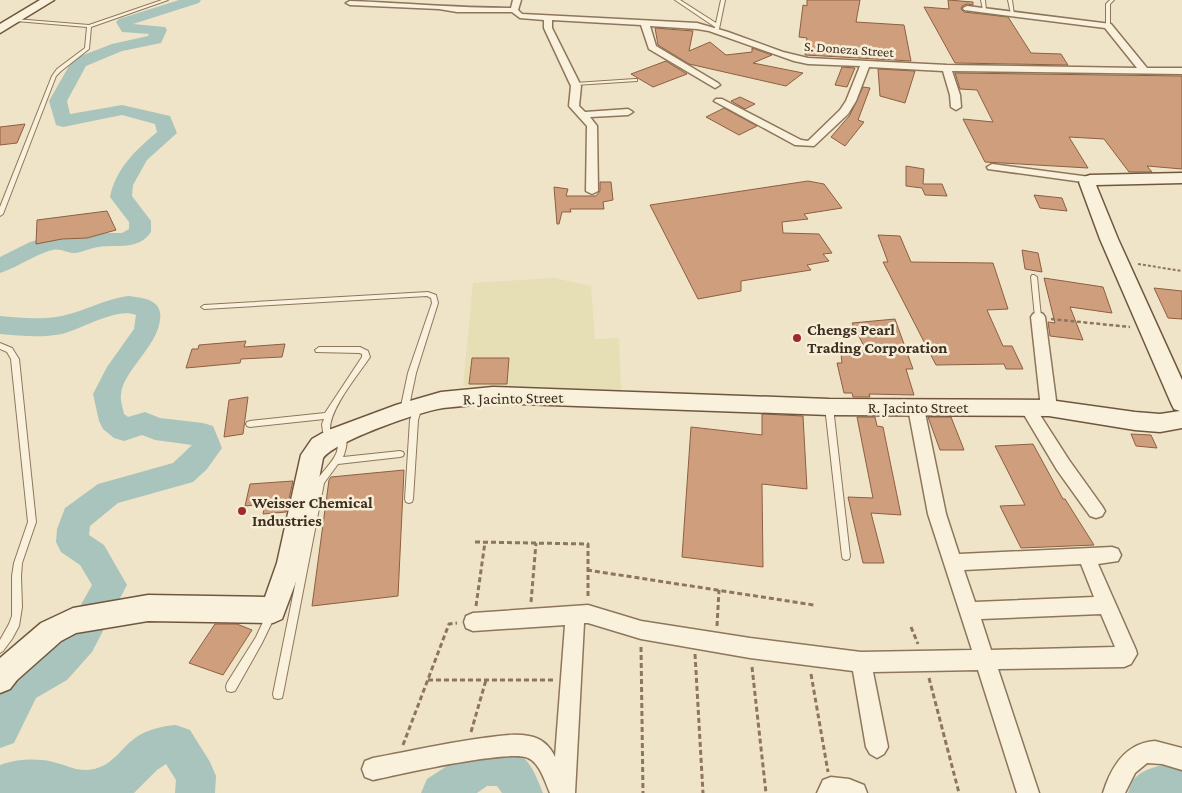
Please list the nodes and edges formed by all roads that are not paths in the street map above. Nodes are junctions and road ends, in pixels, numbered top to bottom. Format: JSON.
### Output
{"nodes":[{"id":1,"x":48,"y":0,"type":"edge"},
{"id":2,"x":166,"y":0,"type":"edge"},
{"id":3,"x":518,"y":0,"type":"edge"},
{"id":4,"x":677,"y":0,"type":"edge"},
{"id":5,"x":723,"y":0,"type":"edge"},
{"id":6,"x":983,"y":0,"type":"edge"},
{"id":7,"x":1010,"y":0,"type":"edge"},
{"id":8,"x":1112,"y":0,"type":"edge"},
{"id":9,"x":350,"y":4,"type":"dead end"},
{"id":10,"x":968,"y":8,"type":"dead end"},
{"id":11,"x":985,"y":10,"type":"junction"},
{"id":12,"x":517,"y":13,"type":"junction"},
{"id":13,"x":1013,"y":14,"type":"junction"},
{"id":14,"x":548,"y":18,"type":"junction"},
{"id":15,"x":16,"y":20,"type":"junction"},
{"id":16,"x":645,"y":23,"type":"junction"},
{"id":17,"x":89,"y":26,"type":"junction"},
{"id":18,"x":1108,"y":26,"type":"junction"},
{"id":19,"x":717,"y":28,"type":"junction"},
{"id":20,"x":0,"y":29,"type":"edge"},
{"id":21,"x":865,"y":65,"type":"junction"},
{"id":22,"x":946,"y":68,"type":"junction"},
{"id":23,"x":1144,"y":70,"type":"junction"},
{"id":24,"x":1182,"y":71,"type":"edge"},
{"id":25,"x":635,"y":80,"type":"dead end"},
{"id":26,"x":575,"y":84,"type":"junction"},
{"id":27,"x":715,"y":85,"type":"dead end"},
{"id":28,"x":719,"y":101,"type":"dead end"},
{"id":29,"x":956,"y":107,"type":"dead end"},
{"id":30,"x":628,"y":112,"type":"dead end"},
{"id":31,"x":581,"y":114,"type":"junction"},
{"id":32,"x":992,"y":167,"type":"dead end"},
{"id":33,"x":1182,"y":178,"type":"edge"},
{"id":34,"x":1090,"y":180,"type":"junction"},
{"id":35,"x":592,"y":192,"type":"dead end"},
{"id":36,"x":0,"y":214,"type":"edge"},
{"id":37,"x":1034,"y":277,"type":"dead end"},
{"id":38,"x":204,"y":307,"type":"dead end"},
{"id":39,"x":1038,"y":317,"type":"joint"},
{"id":40,"x":0,"y":346,"type":"edge"},
{"id":41,"x":319,"y":350,"type":"dead end"},
{"id":42,"x":1182,"y":403,"type":"edge"},
{"id":43,"x":829,"y":407,"type":"junction"},
{"id":44,"x":916,"y":408,"type":"junction"},
{"id":45,"x":1039,"y":408,"type":"junction"},
{"id":46,"x":411,"y":409,"type":"junction"},
{"id":47,"x":1182,"y":419,"type":"edge"},
{"id":48,"x":250,"y":424,"type":"dead end"},
{"id":49,"x":335,"y":429,"type":"junction"},
{"id":50,"x":400,"y":454,"type":"dead end"},
{"id":51,"x":338,"y":461,"type":"junction"},
{"id":52,"x":409,"y":499,"type":"dead end"},
{"id":53,"x":1096,"y":511,"type":"dead end"},
{"id":54,"x":1112,"y":555,"type":"dead end"},
{"id":55,"x":846,"y":556,"type":"dead end"},
{"id":56,"x":1086,"y":556,"type":"junction"},
{"id":57,"x":952,"y":562,"type":"junction"},
{"id":58,"x":1108,"y":605,"type":"junction"},
{"id":59,"x":273,"y":610,"type":"junction"},
{"id":60,"x":969,"y":611,"type":"junction"},
{"id":61,"x":582,"y":615,"type":"junction"},
{"id":62,"x":473,"y":622,"type":"road end"},
{"id":63,"x":0,"y":648,"type":"edge"},
{"id":64,"x":984,"y":660,"type":"junction"},
{"id":65,"x":861,"y":662,"type":"junction"},
{"id":66,"x":0,"y":679,"type":"edge"},
{"id":67,"x":231,"y":687,"type":"dead end"},
{"id":68,"x":278,"y":694,"type":"dead end"},
{"id":69,"x":876,"y":747,"type":"dead end"},
{"id":70,"x":1182,"y":759,"type":"edge"},
{"id":71,"x":373,"y":769,"type":"dead end"},
{"id":72,"x":829,"y":791,"type":"edge"},
{"id":73,"x":563,"y":793,"type":"edge"},
{"id":74,"x":856,"y":793,"type":"edge"},
{"id":75,"x":1028,"y":793,"type":"edge"},
{"id":76,"x":1114,"y":793,"type":"edge"}],
"edges":[{"from":1,"to":15,"type":"street"},
{"from":2,"to":17,"type":"lane"},
{"from":3,"to":12,"type":"street"},
{"from":4,"to":19,"type":"lane"},
{"from":5,"to":19,"type":"lane"},
{"from":6,"to":11,"type":"lane"},
{"from":7,"to":13,"type":"lane"},
{"from":8,"to":18,"type":"lane"},
{"from":9,"to":12,"type":"street","name":"S. Doneza Street"},
{"from":10,"to":11,"type":"street"},
{"from":11,"to":13,"type":"street"},
{"from":12,"to":14,"type":"street","name":"S. Doneza Street"},
{"from":13,"to":18,"type":"street"},
{"from":14,"to":16,"type":"street","name":"S. Doneza Street"},
{"from":14,"to":26,"type":"street"},
{"from":15,"to":17,"type":"lane"},
{"from":15,"to":20,"type":"street"},
{"from":16,"to":19,"type":"street","name":"S. Doneza Street"},
{"from":16,"to":27,"type":"street"},
{"from":17,"to":36,"type":"lane"},
{"from":18,"to":23,"type":"street"},
{"from":19,"to":21,"type":"street","name":"S. Doneza Street"},
{"from":21,"to":22,"type":"street","name":"S. Doneza Street"},
{"from":21,"to":28,"type":"street"},
{"from":22,"to":23,"type":"street","name":"S. Doneza Street"},
{"from":22,"to":29,"type":"street"},
{"from":23,"to":24,"type":"street","name":"S. Doneza Street"},
{"from":25,"to":26,"type":"lane"},
{"from":26,"to":31,"type":"street"},
{"from":30,"to":31,"type":"street"},
{"from":31,"to":35,"type":"street"},
{"from":32,"to":34,"type":"street"},
{"from":33,"to":34,"type":"street"},
{"from":34,"to":42,"type":"street"},
{"from":37,"to":39,"type":"lane"},
{"from":38,"to":46,"type":"lane"},
{"from":39,"to":45,"type":"street"},
{"from":40,"to":63,"type":"lane"},
{"from":41,"to":49,"type":"lane"},
{"from":43,"to":44,"type":"street","name":"R. Jacinto Street"},
{"from":43,"to":46,"type":"street","name":"R. Jacinto Street"},
{"from":43,"to":55,"type":"lane"},
{"from":44,"to":45,"type":"street","name":"R. Jacinto Street"},
{"from":44,"to":57,"type":"street"},
{"from":45,"to":47,"type":"street","name":"R. Jacinto Street"},
{"from":45,"to":53,"type":"street"},
{"from":46,"to":49,"type":"street","name":"R. Jacinto Street"},
{"from":46,"to":52,"type":"lane"},
{"from":48,"to":49,"type":"lane"},
{"from":49,"to":51,"type":"lane"},
{"from":49,"to":59,"type":"street","name":"R. Jacinto Street"},
{"from":50,"to":51,"type":"lane"},
{"from":51,"to":68,"type":"lane"},
{"from":54,"to":56,"type":"street"},
{"from":56,"to":57,"type":"street"},
{"from":56,"to":58,"type":"street"},
{"from":57,"to":60,"type":"street"},
{"from":58,"to":60,"type":"street"},
{"from":58,"to":64,"type":"street"},
{"from":59,"to":66,"type":"street"},
{"from":59,"to":67,"type":"lane"},
{"from":60,"to":64,"type":"street"},
{"from":61,"to":62,"type":"street"},
{"from":61,"to":65,"type":"street"},
{"from":61,"to":73,"type":"street"},
{"from":64,"to":65,"type":"street"},
{"from":64,"to":75,"type":"street"},
{"from":65,"to":69,"type":"street"},
{"from":70,"to":76,"type":"street"},
{"from":71,"to":73,"type":"street"},
{"from":72,"to":74,"type":"street"}]}
